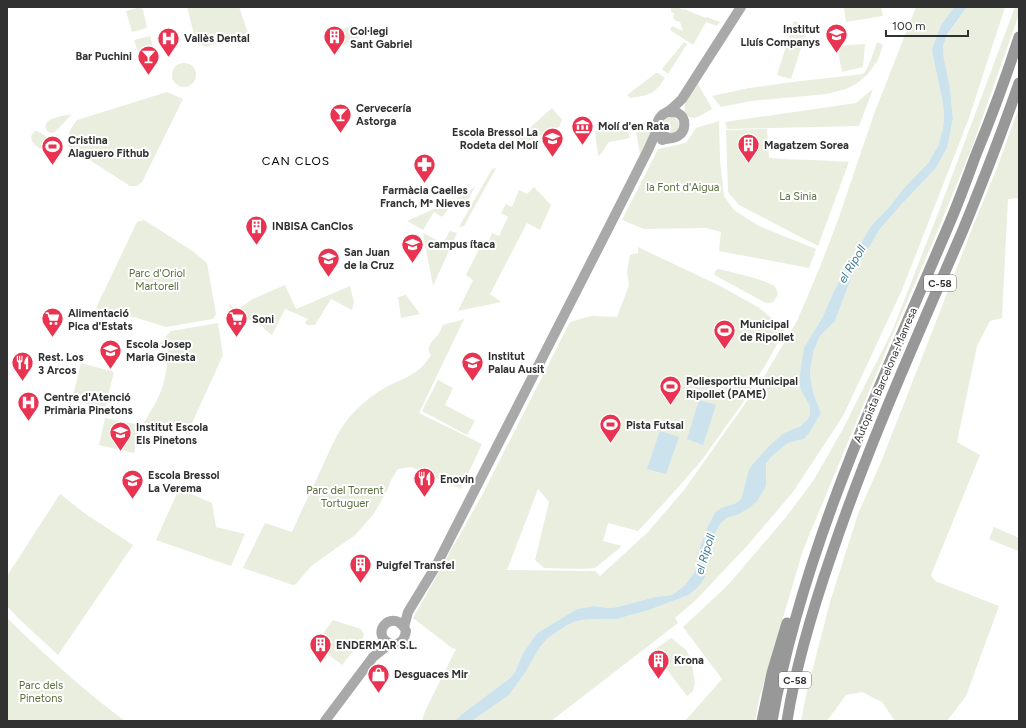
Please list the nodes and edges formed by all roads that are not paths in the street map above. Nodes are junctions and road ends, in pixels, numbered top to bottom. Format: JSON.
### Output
{"nodes":[{"id":1,"x":741,"y":7,"type":"edge"},
{"id":2,"x":1019,"y":37,"type":"edge"},
{"id":3,"x":1019,"y":83,"type":"edge"},
{"id":4,"x":682,"y":99,"type":"junction"},
{"id":5,"x":668,"y":112,"type":"junction"},
{"id":6,"x":681,"y":116,"type":"junction"},
{"id":7,"x":658,"y":128,"type":"junction"},
{"id":8,"x":668,"y":138,"type":"junction"},
{"id":9,"x":648,"y":150,"type":"junction"},
{"id":10,"x":840,"y":485,"type":"junction"},
{"id":11,"x":414,"y":601,"type":"junction"},
{"id":12,"x":392,"y":621,"type":"junction"},
{"id":13,"x":404,"y":626,"type":"junction"},
{"id":14,"x":382,"y":634,"type":"junction"},
{"id":15,"x":391,"y":644,"type":"junction"},
{"id":16,"x":373,"y":656,"type":"junction"},
{"id":17,"x":325,"y":721,"type":"edge"},
{"id":18,"x":762,"y":721,"type":"edge"},
{"id":19,"x":772,"y":721,"type":"edge"},
{"id":20,"x":787,"y":721,"type":"edge"}],
"edges":[{"from":1,"to":4,"type":"main road"},
{"from":2,"to":10,"type":"highway","name":"Autopista Barcelona-Manresa","number":"C-58"},
{"from":3,"to":20,"type":"highway","name":"Autopista Barcelona-Manresa","number":"C-58"},
{"from":4,"to":5,"type":"main road"},
{"from":4,"to":6,"type":"main road"},
{"from":5,"to":6,"type":"main road"},
{"from":5,"to":7,"type":"main road"},
{"from":6,"to":8,"type":"main road"},
{"from":7,"to":8,"type":"main road"},
{"from":7,"to":9,"type":"main road"},
{"from":8,"to":9,"type":"main road"},
{"from":9,"to":11,"type":"main road"},
{"from":10,"to":18,"type":"highway"},
{"from":10,"to":19,"type":"highway","name":"Autopista Barcelona-Manresa","number":"C-58"},
{"from":11,"to":12,"type":"main road"},
{"from":11,"to":13,"type":"main road"},
{"from":12,"to":13,"type":"main road"},
{"from":12,"to":14,"type":"main road"},
{"from":13,"to":15,"type":"main road"},
{"from":14,"to":15,"type":"main road"},
{"from":14,"to":16,"type":"main road"},
{"from":15,"to":16,"type":"main road"},
{"from":16,"to":17,"type":"main road"}]}
